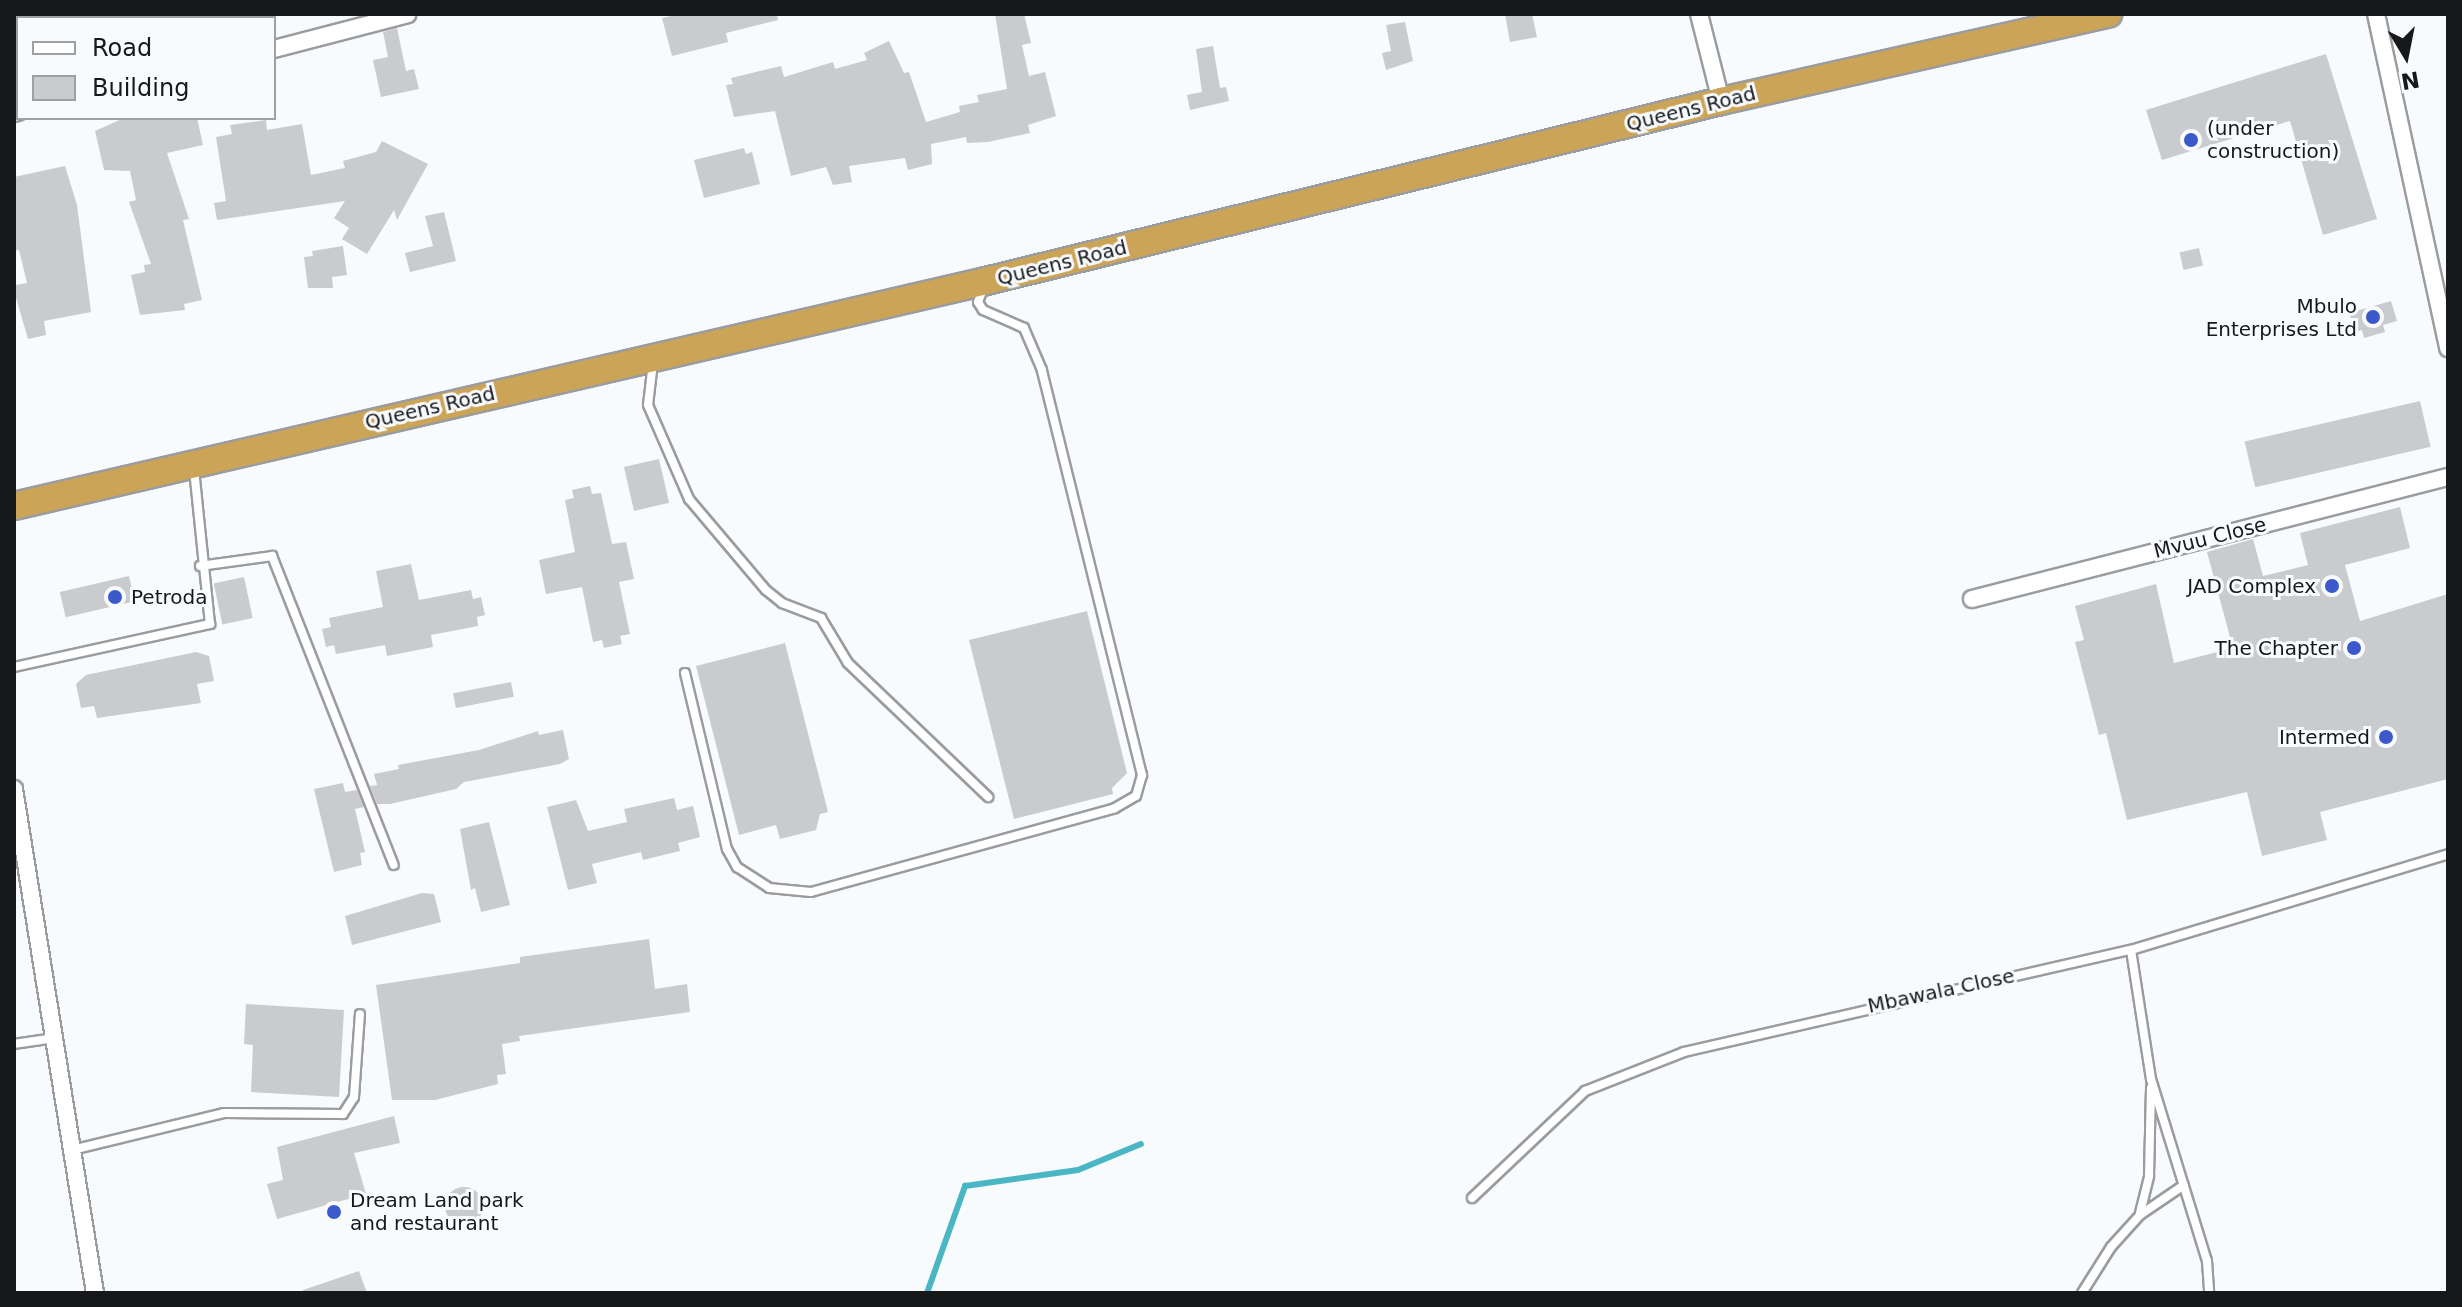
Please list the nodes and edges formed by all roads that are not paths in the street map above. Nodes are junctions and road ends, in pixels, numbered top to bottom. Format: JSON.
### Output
{"nodes":[{"id":1,"x":408,"y":14,"type":"edge"},
{"id":2,"x":1699,"y":14,"type":"edge"},
{"id":3,"x":2108,"y":14,"type":"edge"},
{"id":4,"x":2376,"y":14,"type":"edge"},
{"id":5,"x":276,"y":48,"type":"edge"},
{"id":6,"x":1721,"y":101,"type":"junction"},
{"id":7,"x":986,"y":281,"type":"junction"},
{"id":8,"x":2448,"y":348,"type":"edge"},
{"id":9,"x":653,"y":357,"type":"junction"},
{"id":10,"x":194,"y":464,"type":"junction"},
{"id":11,"x":2448,"y":477,"type":"edge"},
{"id":12,"x":14,"y":506,"type":"edge"},
{"id":13,"x":200,"y":566,"type":"junction"},
{"id":14,"x":1972,"y":599,"type":"dead end"},
{"id":15,"x":14,"y":667,"type":"edge"},
{"id":16,"x":685,"y":673,"type":"dead end"},
{"id":17,"x":14,"y":789,"type":"edge"},
{"id":18,"x":988,"y":797,"type":"dead end"},
{"id":19,"x":2448,"y":854,"type":"edge"},
{"id":20,"x":394,"y":865,"type":"dead end"},
{"id":21,"x":2131,"y":950,"type":"junction"},
{"id":22,"x":360,"y":1014,"type":"dead end"},
{"id":23,"x":55,"y":1038,"type":"junction"},
{"id":24,"x":14,"y":1044,"type":"edge"},
{"id":25,"x":2151,"y":1079,"type":"junction"},
{"id":26,"x":72,"y":1150,"type":"junction"},
{"id":27,"x":2184,"y":1185,"type":"junction"},
{"id":28,"x":1472,"y":1198,"type":"dead end"},
{"id":29,"x":2140,"y":1215,"type":"junction"},
{"id":30,"x":95,"y":1293,"type":"edge"},
{"id":31,"x":2082,"y":1293,"type":"edge"},
{"id":32,"x":2209,"y":1293,"type":"edge"}],
"edges":[{"from":1,"to":5,"type":"street"},
{"from":2,"to":6,"type":"street"},
{"from":3,"to":6,"type":"highway","name":"Queens Road"},
{"from":4,"to":8,"type":"street"},
{"from":6,"to":7,"type":"highway","name":"Queens Road"},
{"from":7,"to":9,"type":"highway","name":"Queens Road"},
{"from":7,"to":16,"type":"lane"},
{"from":9,"to":10,"type":"highway","name":"Queens Road"},
{"from":9,"to":18,"type":"lane"},
{"from":10,"to":12,"type":"highway","name":"Queens Road"},
{"from":10,"to":13,"type":"lane"},
{"from":11,"to":14,"type":"street","name":"Mvuu Close"},
{"from":13,"to":15,"type":"lane"},
{"from":13,"to":20,"type":"lane"},
{"from":17,"to":23,"type":"street"},
{"from":19,"to":21,"type":"lane","name":"Mbawala Close"},
{"from":21,"to":25,"type":"lane"},
{"from":21,"to":28,"type":"lane","name":"Mbawala Close"},
{"from":22,"to":26,"type":"lane"},
{"from":23,"to":24,"type":"lane"},
{"from":23,"to":26,"type":"street"},
{"from":25,"to":27,"type":"lane"},
{"from":25,"to":29,"type":"lane"},
{"from":26,"to":30,"type":"street"},
{"from":27,"to":29,"type":"lane"},
{"from":27,"to":32,"type":"lane"},
{"from":29,"to":31,"type":"lane"}]}
